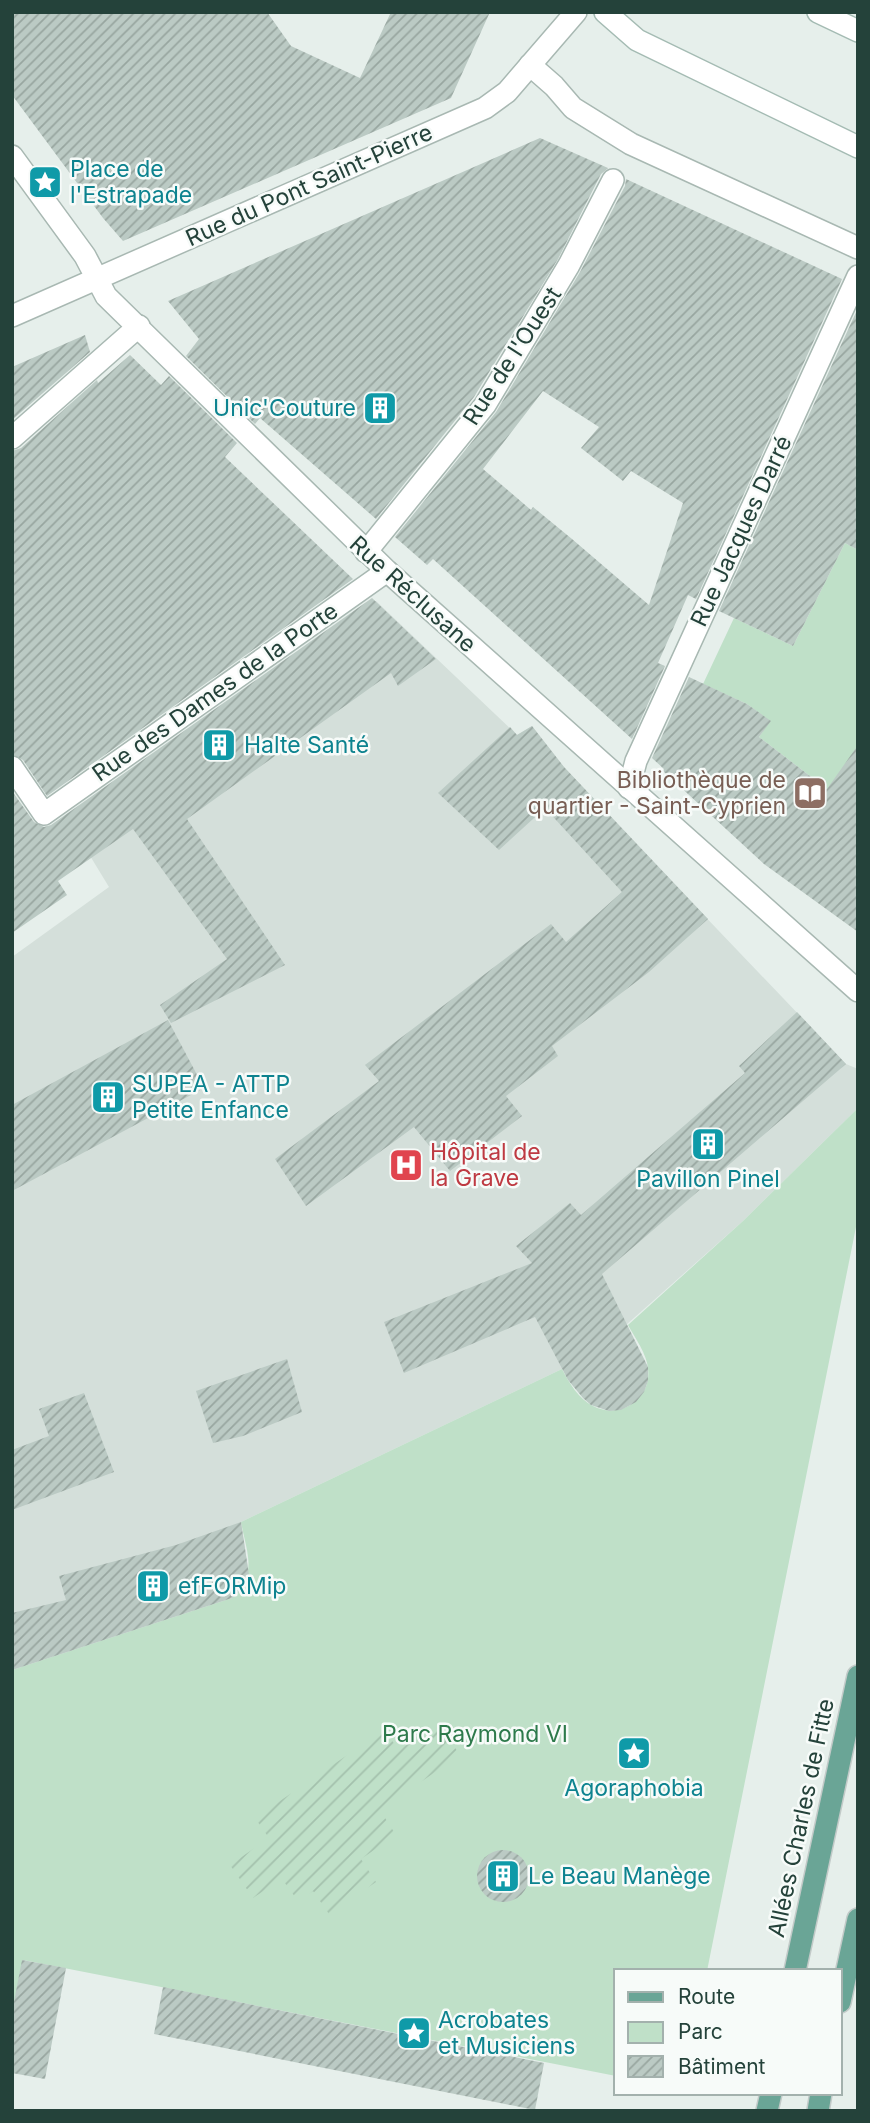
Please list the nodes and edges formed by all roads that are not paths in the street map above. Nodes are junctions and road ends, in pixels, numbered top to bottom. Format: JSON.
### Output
{"nodes":[{"id":1,"x":576,"y":12,"type":"edge"},
{"id":2,"x":605,"y":12,"type":"edge"},
{"id":3,"x":818,"y":12,"type":"edge"},
{"id":4,"x":858,"y":31,"type":"edge"},
{"id":5,"x":530,"y":65,"type":"junction"},
{"id":6,"x":858,"y":146,"type":"edge"},
{"id":7,"x":12,"y":156,"type":"edge"},
{"id":8,"x":613,"y":180,"type":"dead end"},
{"id":9,"x":858,"y":248,"type":"edge"},
{"id":10,"x":858,"y":276,"type":"edge"},
{"id":11,"x":96,"y":278,"type":"junction"},
{"id":12,"x":12,"y":316,"type":"edge"},
{"id":13,"x":139,"y":326,"type":"junction"},
{"id":14,"x":12,"y":438,"type":"edge"},
{"id":15,"x":366,"y":552,"type":"junction"},
{"id":16,"x":387,"y":571,"type":"junction"},
{"id":17,"x":12,"y":767,"type":"edge"},
{"id":18,"x":629,"y":788,"type":"junction"},
{"id":19,"x":858,"y":991,"type":"edge"},
{"id":20,"x":858,"y":1676,"type":"edge"},
{"id":21,"x":858,"y":1919,"type":"edge"},
{"id":22,"x":796,"y":1969,"type":"edge"},
{"id":23,"x":842,"y":1993,"type":"edge"}],
"edges":[{"from":1,"to":5,"type":"street","name":"Rue du Pont Saint-Pierre"},
{"from":2,"to":6,"type":"street"},
{"from":3,"to":4,"type":"street"},
{"from":5,"to":9,"type":"street"},
{"from":5,"to":11,"type":"street","name":"Rue du Pont Saint-Pierre"},
{"from":7,"to":11,"type":"street","name":"Rue Réclusane"},
{"from":8,"to":15,"type":"street","name":"Rue de l'Ouest"},
{"from":10,"to":18,"type":"street","name":"Rue Jacques Darré"},
{"from":11,"to":12,"type":"street","name":"Rue du Pont Saint-Pierre"},
{"from":11,"to":13,"type":"street","name":"Rue Réclusane"},
{"from":13,"to":14,"type":"street"},
{"from":13,"to":15,"type":"street","name":"Rue Réclusane"},
{"from":15,"to":16,"type":"street","name":"Rue Réclusane"},
{"from":16,"to":17,"type":"street","name":"Rue des Dames de la Porte"},
{"from":16,"to":18,"type":"street","name":"Rue Réclusane"},
{"from":18,"to":19,"type":"street","name":"Rue Réclusane"},
{"from":20,"to":22,"type":"main road","name":"Allées Charles de Fitte"},
{"from":21,"to":23,"type":"main road"}]}
